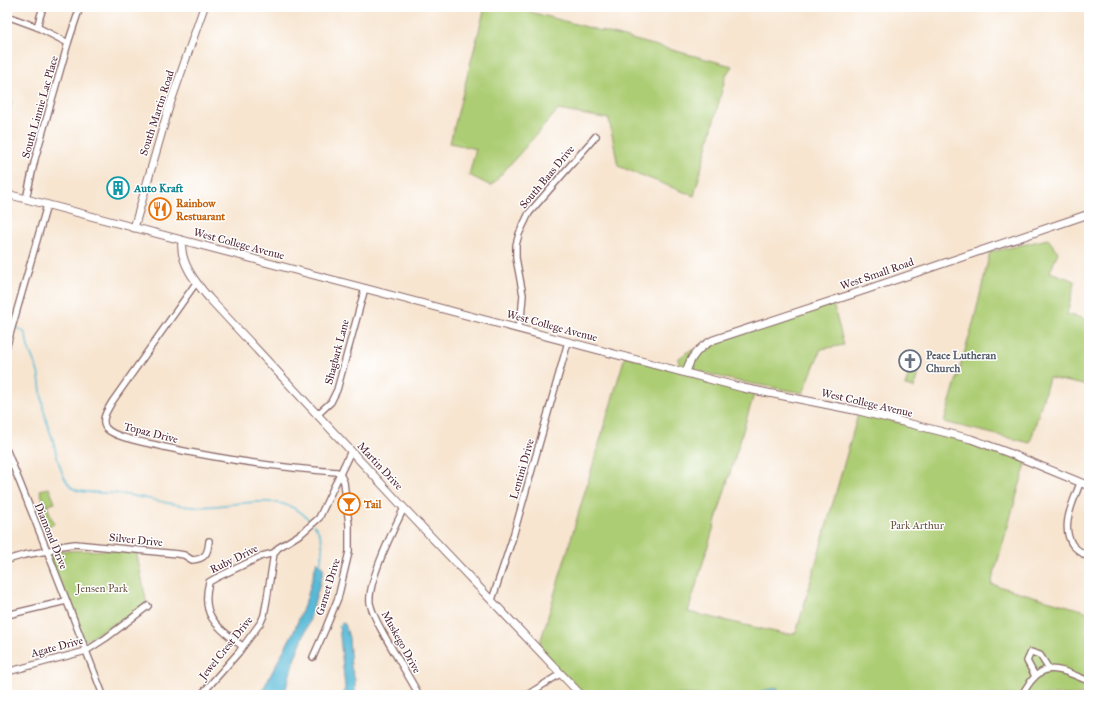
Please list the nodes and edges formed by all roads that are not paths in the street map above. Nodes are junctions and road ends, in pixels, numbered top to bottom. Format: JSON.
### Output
{"nodes":[{"id":1,"x":43,"y":7,"type":"edge"},
{"id":2,"x":80,"y":7,"type":"edge"},
{"id":3,"x":204,"y":7,"type":"edge"},
{"id":4,"x":7,"y":16,"type":"edge"},
{"id":5,"x":37,"y":27,"type":"junction"},
{"id":6,"x":68,"y":44,"type":"junction"},
{"id":7,"x":596,"y":136,"type":"dead end"},
{"id":8,"x":7,"y":194,"type":"edge"},
{"id":9,"x":26,"y":199,"type":"junction"},
{"id":10,"x":47,"y":205,"type":"junction"},
{"id":11,"x":1089,"y":214,"type":"edge"},
{"id":12,"x":134,"y":228,"type":"junction"},
{"id":13,"x":182,"y":241,"type":"junction"},
{"id":14,"x":196,"y":283,"type":"junction"},
{"id":15,"x":365,"y":288,"type":"junction"},
{"id":16,"x":518,"y":329,"type":"junction"},
{"id":17,"x":568,"y":342,"type":"junction"},
{"id":18,"x":7,"y":345,"type":"edge"},
{"id":19,"x":686,"y":373,"type":"junction"},
{"id":20,"x":317,"y":415,"type":"junction"},
{"id":21,"x":7,"y":451,"type":"edge"},
{"id":22,"x":351,"y":452,"type":"junction"},
{"id":23,"x":340,"y":474,"type":"junction"},
{"id":24,"x":1080,"y":483,"type":"junction"},
{"id":25,"x":1089,"y":486,"type":"edge"},
{"id":26,"x":404,"y":508,"type":"junction"},
{"id":27,"x":209,"y":541,"type":"dead end"},
{"id":28,"x":47,"y":551,"type":"junction"},
{"id":29,"x":274,"y":553,"type":"junction"},
{"id":30,"x":1089,"y":558,"type":"edge"},
{"id":31,"x":7,"y":560,"type":"edge"},
{"id":32,"x":492,"y":600,"type":"junction"},
{"id":33,"x":66,"y":601,"type":"junction"},
{"id":34,"x":148,"y":606,"type":"dead end"},
{"id":35,"x":7,"y":615,"type":"edge"},
{"id":36,"x":242,"y":646,"type":"junction"},
{"id":37,"x":86,"y":651,"type":"junction"},
{"id":38,"x":312,"y":657,"type":"dead end"},
{"id":39,"x":1049,"y":669,"type":"junction"},
{"id":40,"x":7,"y":672,"type":"edge"},
{"id":41,"x":560,"y":674,"type":"junction"},
{"id":42,"x":1034,"y":676,"type":"junction"},
{"id":43,"x":1089,"y":681,"type":"edge"},
{"id":44,"x":103,"y":695,"type":"edge"},
{"id":45,"x":201,"y":695,"type":"edge"},
{"id":46,"x":419,"y":695,"type":"edge"},
{"id":47,"x":527,"y":695,"type":"edge"},
{"id":48,"x":580,"y":695,"type":"edge"},
{"id":49,"x":1022,"y":695,"type":"edge"}],
"edges":[{"from":1,"to":5,"type":"street"},
{"from":2,"to":6,"type":"street","name":"South Linnie Lac Place"},
{"from":3,"to":12,"type":"street","name":"South Martin Road"},
{"from":4,"to":5,"type":"street"},
{"from":5,"to":6,"type":"street"},
{"from":6,"to":9,"type":"street","name":"South Linnie Lac Place"},
{"from":7,"to":16,"type":"street","name":"South Baas Drive"},
{"from":8,"to":9,"type":"street","name":"West College Avenue"},
{"from":9,"to":10,"type":"street","name":"West College Avenue"},
{"from":10,"to":12,"type":"street","name":"West College Avenue"},
{"from":10,"to":18,"type":"street"},
{"from":11,"to":19,"type":"street","name":"West Small Road"},
{"from":12,"to":13,"type":"street","name":"West College Avenue"},
{"from":13,"to":14,"type":"street","name":"Martin Drive"},
{"from":13,"to":15,"type":"street","name":"West College Avenue"},
{"from":14,"to":20,"type":"street","name":"Martin Drive"},
{"from":14,"to":23,"type":"street","name":"Topaz Drive"},
{"from":15,"to":16,"type":"street","name":"West College Avenue"},
{"from":15,"to":20,"type":"street","name":"Shagbark Lane"},
{"from":16,"to":17,"type":"street","name":"West College Avenue"},
{"from":17,"to":19,"type":"street","name":"West College Avenue"},
{"from":17,"to":32,"type":"street","name":"Lentini Drive"},
{"from":19,"to":24,"type":"street","name":"West College Avenue"},
{"from":20,"to":22,"type":"street","name":"Martin Drive"},
{"from":21,"to":28,"type":"street","name":"Diamond Drive"},
{"from":22,"to":23,"type":"street"},
{"from":22,"to":26,"type":"street","name":"Martin Drive"},
{"from":23,"to":29,"type":"street"},
{"from":23,"to":38,"type":"street","name":"Garnet Drive"},
{"from":24,"to":25,"type":"street","name":"West College Avenue"},
{"from":24,"to":30,"type":"street"},
{"from":26,"to":32,"type":"street","name":"Martin Drive"},
{"from":26,"to":46,"type":"street","name":"Muskego Drive"},
{"from":27,"to":28,"type":"street","name":"Silver Drive"},
{"from":28,"to":31,"type":"street"},
{"from":28,"to":33,"type":"street","name":"Diamond Drive"},
{"from":29,"to":36,"type":"street","name":"Jewel Crest Drive"},
{"from":29,"to":36,"type":"street","name":"Ruby Drive"},
{"from":32,"to":41,"type":"street","name":"Martin Drive"},
{"from":33,"to":35,"type":"street"},
{"from":33,"to":37,"type":"street","name":"Diamond Drive"},
{"from":34,"to":37,"type":"street","name":"Agate Drive"},
{"from":36,"to":45,"type":"street","name":"Jewel Crest Drive"},
{"from":37,"to":40,"type":"street","name":"Agate Drive"},
{"from":37,"to":44,"type":"street","name":"Diamond Drive"},
{"from":39,"to":42,"type":"street"},
{"from":39,"to":42,"type":"street"},
{"from":39,"to":43,"type":"street"},
{"from":41,"to":47,"type":"street"},
{"from":41,"to":48,"type":"street","name":"Martin Drive"},
{"from":42,"to":49,"type":"street"}]}
